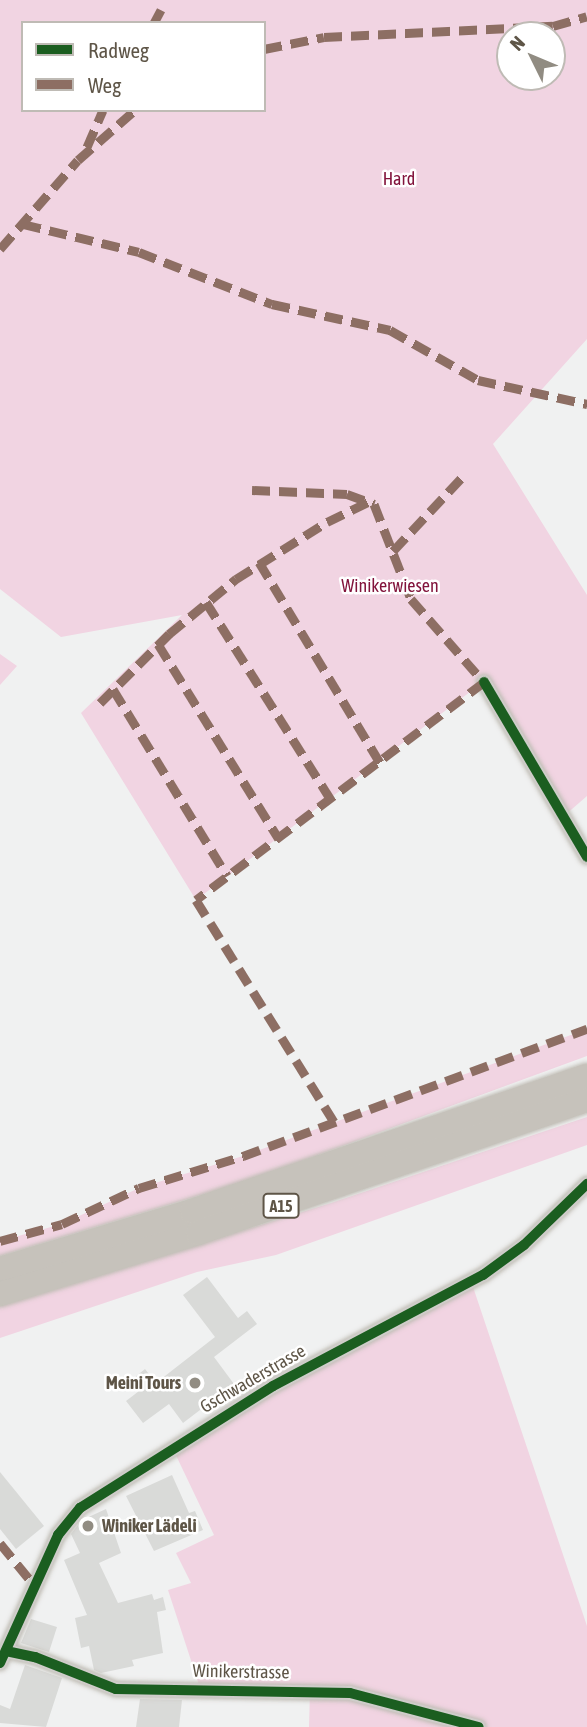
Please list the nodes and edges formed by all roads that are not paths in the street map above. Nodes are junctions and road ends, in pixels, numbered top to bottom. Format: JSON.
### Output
{"nodes":[{"id":1,"x":484,"y":682,"type":"dead end"},
{"id":2,"x":587,"y":857,"type":"edge"},
{"id":3,"x":587,"y":1076,"type":"edge"},
{"id":4,"x":587,"y":1100,"type":"edge"},
{"id":5,"x":587,"y":1184,"type":"edge"},
{"id":6,"x":0,"y":1269,"type":"edge"},
{"id":7,"x":0,"y":1294,"type":"edge"},
{"id":8,"x":3,"y":1657,"type":"edge"},
{"id":9,"x":479,"y":1727,"type":"edge"}],
"edges":[{"from":1,"to":2,"type":"street"},
{"from":3,"to":6,"type":"highway","number":"A15"},
{"from":4,"to":7,"type":"highway","number":"A15"},
{"from":5,"to":8,"type":"street","name":"Gschwaderstrasse"},
{"from":8,"to":9,"type":"street","name":"Winikerstrasse"}]}
